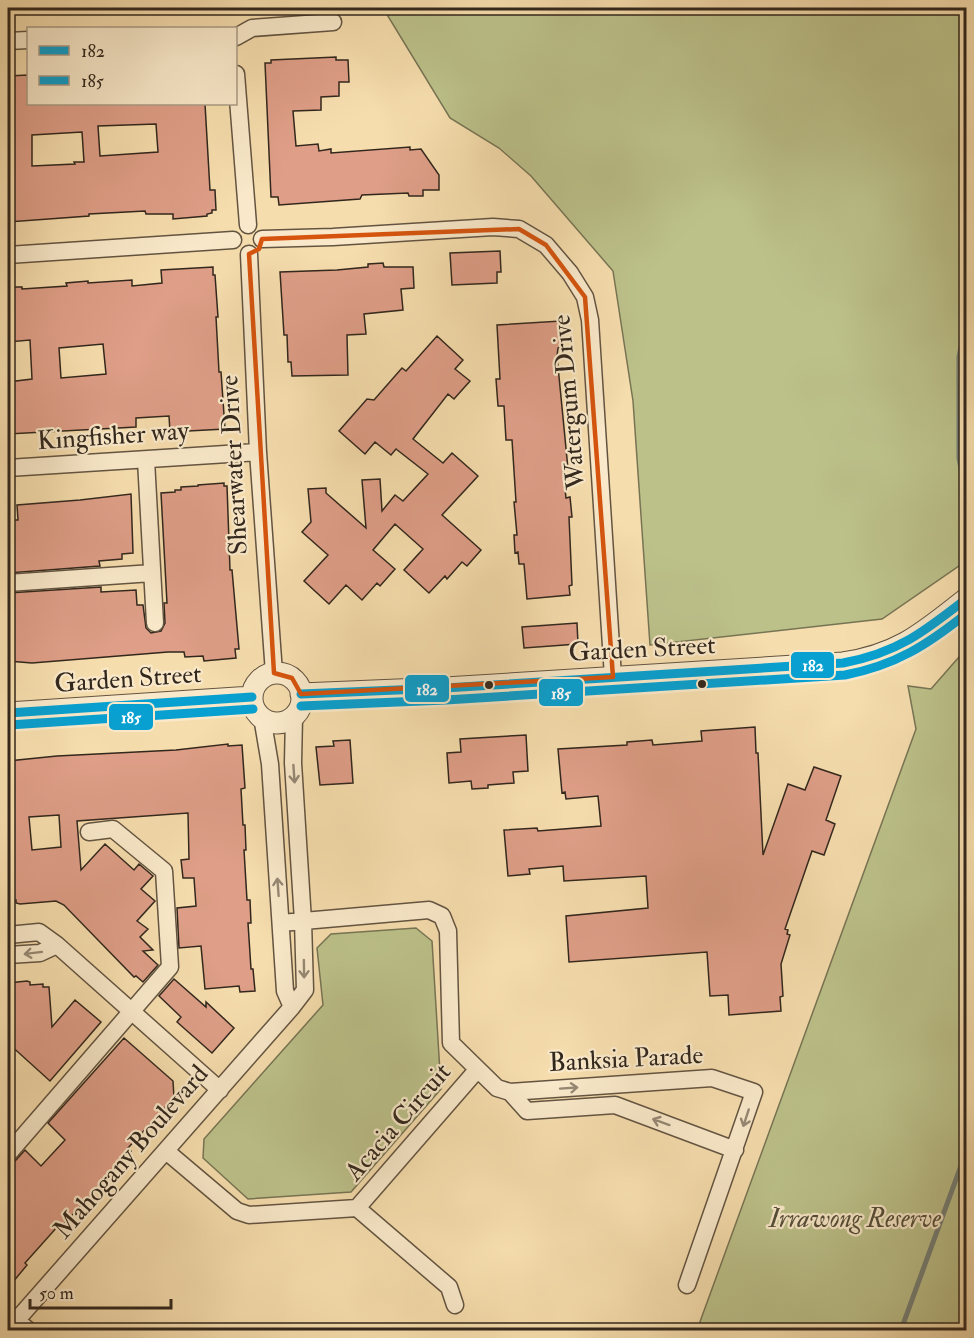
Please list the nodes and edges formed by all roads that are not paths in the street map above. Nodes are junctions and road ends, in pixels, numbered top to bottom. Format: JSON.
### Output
{"nodes":[{"id":1,"x":333,"y":22,"type":"dead end"},
{"id":2,"x":237,"y":36,"type":"edge"},
{"id":3,"x":27,"y":40,"type":"edge"},
{"id":4,"x":8,"y":41,"type":"edge"},
{"id":5,"x":237,"y":87,"type":"edge"},
{"id":6,"x":248,"y":225,"type":"junction"},
{"id":7,"x":262,"y":239,"type":"junction"},
{"id":8,"x":233,"y":240,"type":"junction"},
{"id":9,"x":249,"y":254,"type":"junction"},
{"id":10,"x":8,"y":255,"type":"edge"},
{"id":11,"x":258,"y":452,"type":"junction"},
{"id":12,"x":146,"y":460,"type":"junction"},
{"id":13,"x":8,"y":468,"type":"edge"},
{"id":14,"x":152,"y":573,"type":"junction"},
{"id":15,"x":8,"y":583,"type":"edge"},
{"id":16,"x":966,"y":599,"type":"edge"},
{"id":17,"x":155,"y":622,"type":"dead end"},
{"id":18,"x":274,"y":673,"type":"junction"},
{"id":19,"x":613,"y":677,"type":"junction"},
{"id":20,"x":301,"y":694,"type":"junction"},
{"id":21,"x":252,"y":697,"type":"junction"},
{"id":22,"x":8,"y":713,"type":"edge"},
{"id":23,"x":294,"y":716,"type":"junction"},
{"id":24,"x":262,"y":717,"type":"junction"},
{"id":25,"x":89,"y":832,"type":"dead end"},
{"id":26,"x":303,"y":921,"type":"junction"},
{"id":27,"x":281,"y":923,"type":"junction"},
{"id":28,"x":8,"y":934,"type":"edge"},
{"id":29,"x":57,"y":945,"type":"junction"},
{"id":30,"x":8,"y":955,"type":"edge"},
{"id":31,"x":292,"y":1008,"type":"junction"},
{"id":32,"x":133,"y":1012,"type":"junction"},
{"id":33,"x":477,"y":1070,"type":"junction"},
{"id":34,"x":220,"y":1090,"type":"junction"},
{"id":35,"x":504,"y":1090,"type":"junction"},
{"id":36,"x":735,"y":1150,"type":"junction"},
{"id":37,"x":166,"y":1151,"type":"junction"},
{"id":38,"x":8,"y":1154,"type":"edge"},
{"id":39,"x":357,"y":1208,"type":"junction"},
{"id":40,"x":687,"y":1285,"type":"dead end"},
{"id":41,"x":455,"y":1305,"type":"dead end"},
{"id":42,"x":15,"y":1323,"type":"edge"}],
"edges":[{"from":1,"to":2,"type":"street"},
{"from":3,"to":4,"type":"street"},
{"from":5,"to":6,"type":"street"},
{"from":6,"to":7,"type":"street"},
{"from":6,"to":8,"type":"street"},
{"from":7,"to":9,"type":"street"},
{"from":7,"to":19,"type":"street","name":"Watergum Drive"},
{"from":8,"to":9,"type":"street"},
{"from":8,"to":10,"type":"street"},
{"from":9,"to":11,"type":"street","name":"Shearwater Drive"},
{"from":11,"to":12,"type":"street","name":"Kingfisher way"},
{"from":11,"to":18,"type":"street","name":"Shearwater Drive"},
{"from":12,"to":13,"type":"street","name":"Kingfisher way"},
{"from":12,"to":14,"type":"street"},
{"from":14,"to":15,"type":"street"},
{"from":14,"to":17,"type":"street"},
{"from":16,"to":19,"type":"street","name":"Garden Street"},
{"from":18,"to":20,"type":"street"},
{"from":18,"to":21,"type":"street"},
{"from":19,"to":20,"type":"street","name":"Garden Street"},
{"from":20,"to":23,"type":"street"},
{"from":21,"to":22,"type":"street","name":"Garden Street"},
{"from":21,"to":24,"type":"street"},
{"from":23,"to":24,"type":"street"},
{"from":23,"to":26,"type":"street","name":"Mahogany Boulevard","one_way":true},
{"from":27,"to":24,"type":"street","one_way":true},
{"from":25,"to":32,"type":"street"},
{"from":26,"to":27,"type":"street","name":"Acacia Circuit"},
{"from":26,"to":31,"type":"street","name":"Mahogany Boulevard","one_way":true},
{"from":26,"to":33,"type":"street","name":"Acacia Circuit"},
{"from":27,"to":31,"type":"street"},
{"from":28,"to":29,"type":"street"},
{"from":29,"to":30,"type":"street","one_way":true},
{"from":29,"to":32,"type":"street"},
{"from":31,"to":34,"type":"street","name":"Mahogany Boulevard"},
{"from":32,"to":34,"type":"street"},
{"from":32,"to":38,"type":"street"},
{"from":33,"to":35,"type":"street","name":"Acacia Circuit"},
{"from":33,"to":39,"type":"street","name":"Acacia Circuit"},
{"from":34,"to":37,"type":"street","name":"Mahogany Boulevard"},
{"from":36,"to":35,"type":"street","name":"Banksia Parade","one_way":true},
{"from":35,"to":36,"type":"street","name":"Banksia Parade","one_way":true},
{"from":36,"to":40,"type":"street","name":"Banksia Parade"},
{"from":37,"to":39,"type":"street","name":"Acacia Circuit"},
{"from":37,"to":42,"type":"street","name":"Mahogany Boulevard"},
{"from":39,"to":41,"type":"street"}]}
